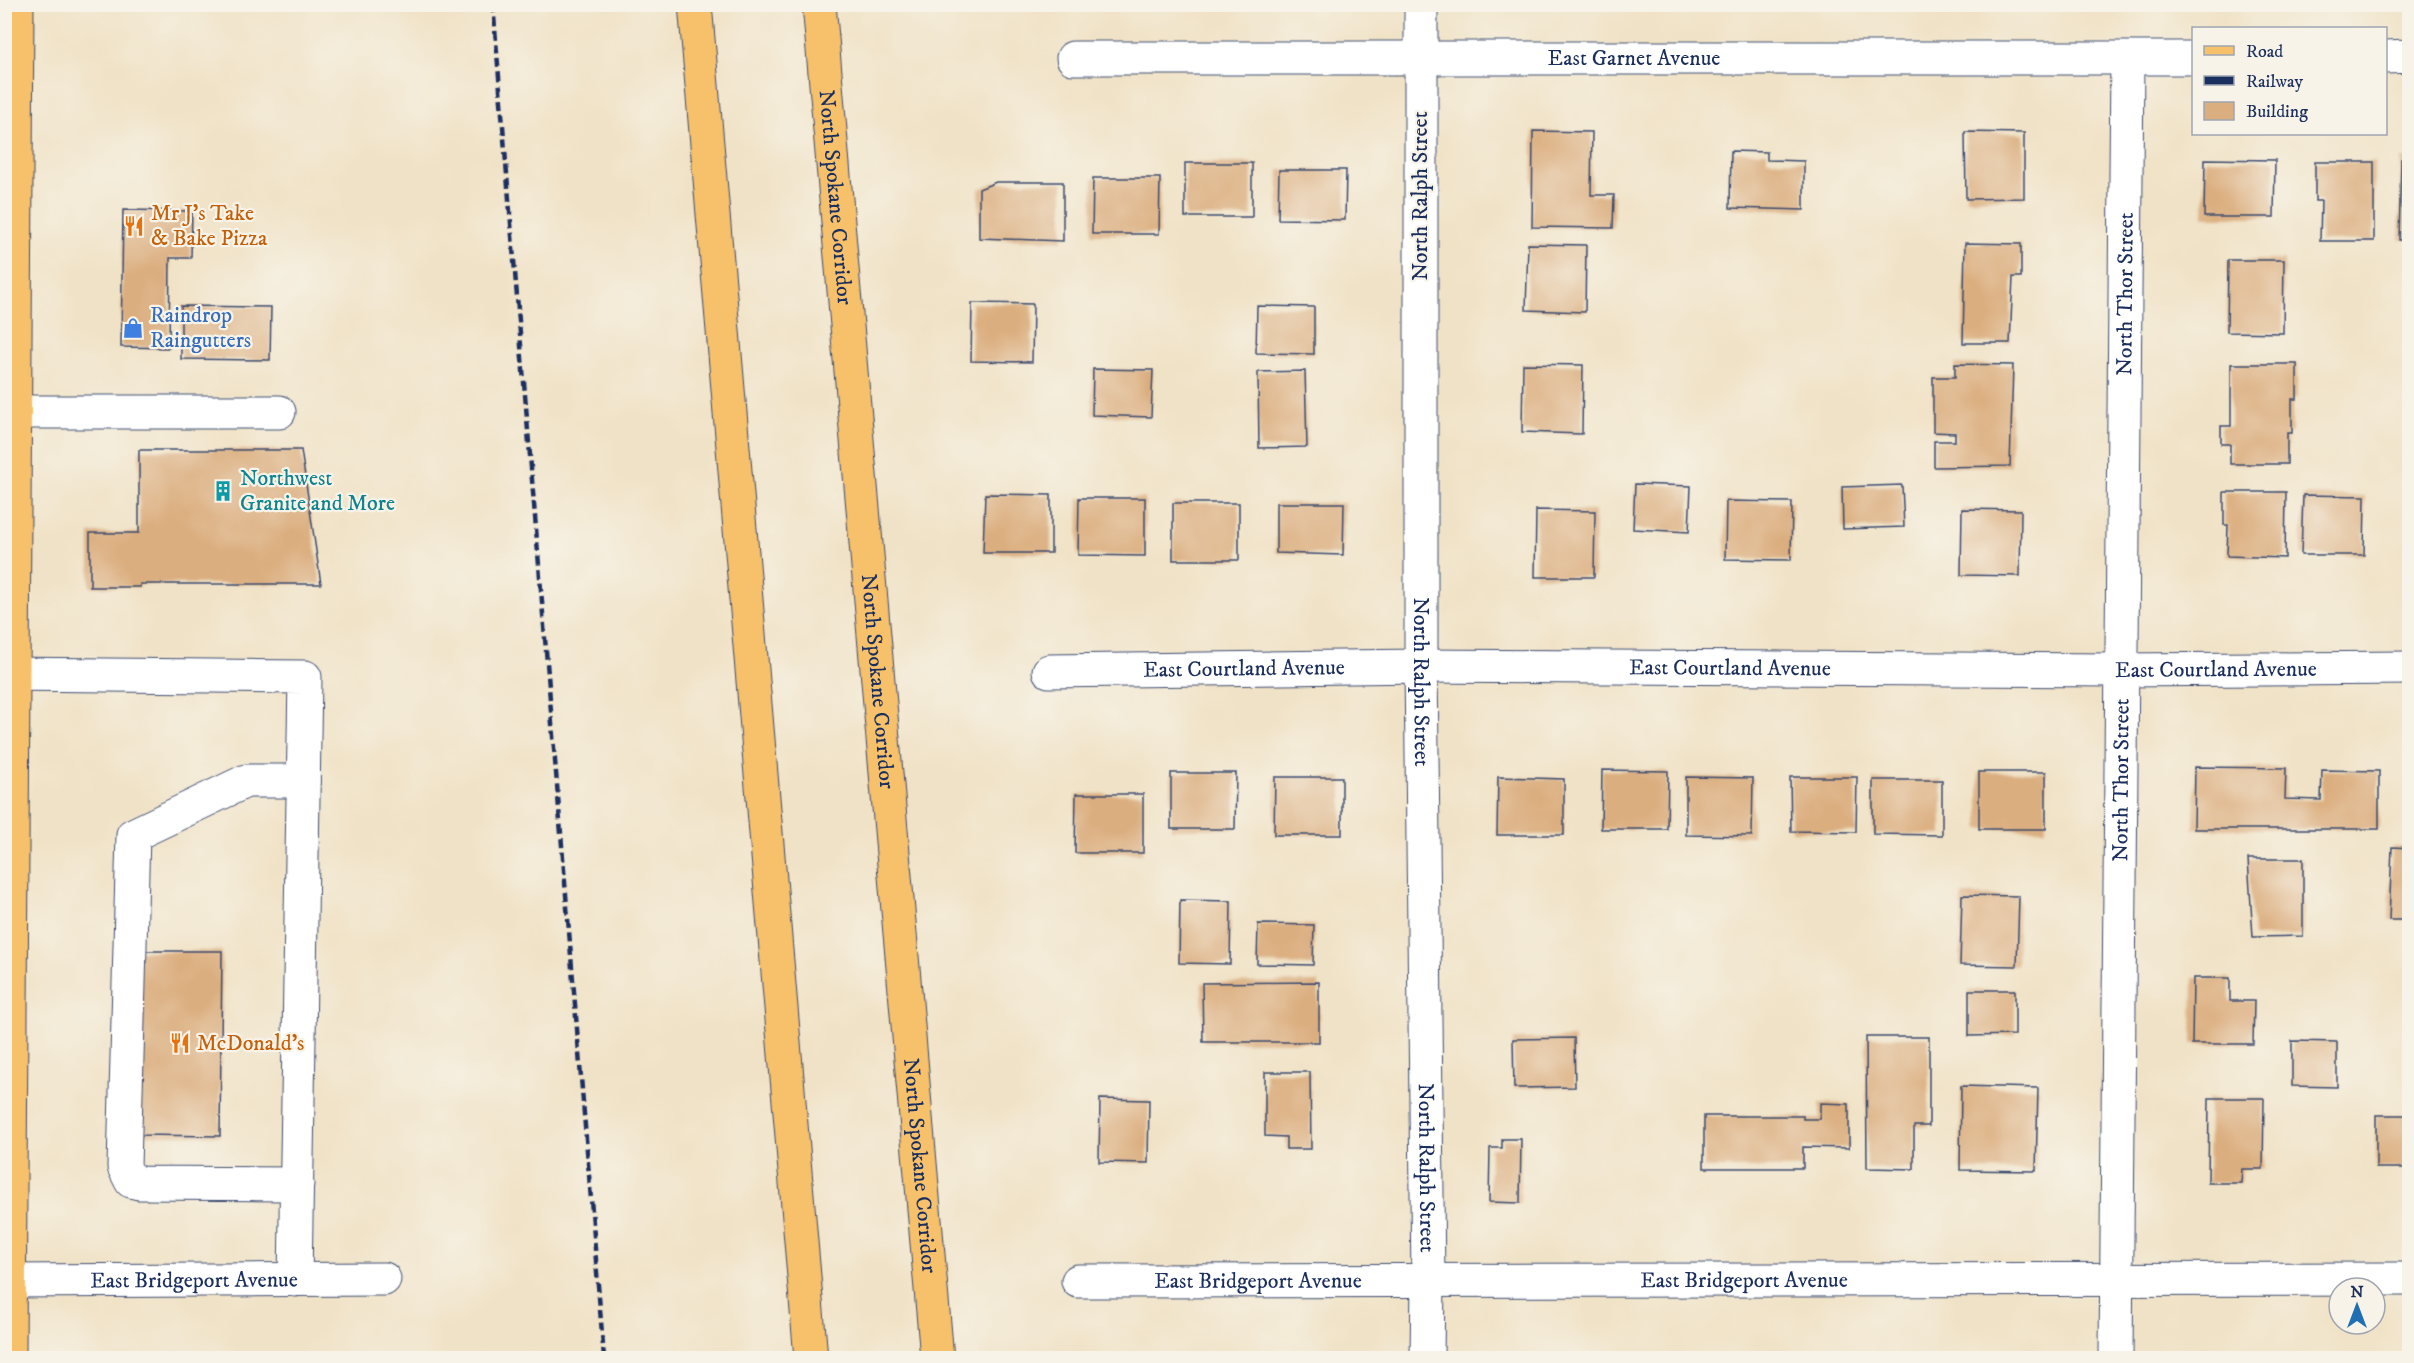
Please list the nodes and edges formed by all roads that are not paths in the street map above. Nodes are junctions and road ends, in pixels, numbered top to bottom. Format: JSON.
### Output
{"nodes":[{"id":1,"x":17,"y":4,"type":"edge"},
{"id":2,"x":695,"y":4,"type":"edge"},
{"id":3,"x":819,"y":4,"type":"edge"},
{"id":4,"x":1421,"y":4,"type":"edge"},
{"id":5,"x":2409,"y":56,"type":"edge"},
{"id":6,"x":2387,"y":57,"type":"edge"},
{"id":7,"x":1073,"y":58,"type":"dead end"},
{"id":8,"x":1420,"y":58,"type":"junction"},
{"id":9,"x":2192,"y":58,"type":"edge"},
{"id":10,"x":2127,"y":59,"type":"junction"},
{"id":11,"x":10,"y":65,"type":"edge"},
{"id":12,"x":15,"y":412,"type":"junction"},
{"id":13,"x":279,"y":412,"type":"dead end"},
{"id":14,"x":1420,"y":666,"type":"junction"},
{"id":15,"x":2409,"y":668,"type":"edge"},
{"id":16,"x":2120,"y":670,"type":"junction"},
{"id":17,"x":1049,"y":671,"type":"dead end"},
{"id":18,"x":9,"y":674,"type":"edge"},
{"id":19,"x":303,"y":781,"type":"junction"},
{"id":20,"x":297,"y":1184,"type":"junction"},
{"id":21,"x":384,"y":1279,"type":"dead end"},
{"id":22,"x":2117,"y":1279,"type":"junction"},
{"id":23,"x":2409,"y":1279,"type":"edge"},
{"id":24,"x":295,"y":1280,"type":"junction"},
{"id":25,"x":7,"y":1281,"type":"edge"},
{"id":26,"x":1078,"y":1281,"type":"dead end"},
{"id":27,"x":1428,"y":1281,"type":"junction"},
{"id":28,"x":9,"y":1359,"type":"edge"},
{"id":29,"x":811,"y":1359,"type":"edge"},
{"id":30,"x":937,"y":1359,"type":"edge"},
{"id":31,"x":1427,"y":1359,"type":"edge"},
{"id":32,"x":2116,"y":1359,"type":"edge"}],
"edges":[{"from":1,"to":11,"type":"main road"},
{"from":2,"to":29,"type":"main road"},
{"from":3,"to":30,"type":"main road","name":"North Spokane Corridor"},
{"from":4,"to":8,"type":"street","name":"North Ralph Street"},
{"from":5,"to":6,"type":"street"},
{"from":7,"to":8,"type":"street","name":"East Garnet Avenue"},
{"from":8,"to":10,"type":"street","name":"East Garnet Avenue"},
{"from":8,"to":14,"type":"street","name":"North Ralph Street"},
{"from":9,"to":10,"type":"street","name":"East Garnet Avenue"},
{"from":10,"to":16,"type":"street","name":"North Thor Street"},
{"from":11,"to":12,"type":"main road"},
{"from":12,"to":13,"type":"street"},
{"from":12,"to":18,"type":"main road"},
{"from":14,"to":16,"type":"street","name":"East Courtland Avenue"},
{"from":14,"to":17,"type":"street","name":"East Courtland Avenue"},
{"from":14,"to":27,"type":"street","name":"North Ralph Street"},
{"from":15,"to":16,"type":"street","name":"East Courtland Avenue"},
{"from":16,"to":22,"type":"street","name":"North Thor Street"},
{"from":18,"to":19,"type":"street"},
{"from":18,"to":25,"type":"main road"},
{"from":19,"to":20,"type":"street"},
{"from":19,"to":20,"type":"street"},
{"from":20,"to":24,"type":"street"},
{"from":21,"to":24,"type":"street","name":"East Bridgeport Avenue"},
{"from":22,"to":23,"type":"street","name":"East Bridgeport Avenue"},
{"from":22,"to":27,"type":"street","name":"East Bridgeport Avenue"},
{"from":22,"to":32,"type":"street","name":"North Thor Street"},
{"from":24,"to":25,"type":"street","name":"East Bridgeport Avenue"},
{"from":25,"to":28,"type":"main road"},
{"from":26,"to":27,"type":"street","name":"East Bridgeport Avenue"},
{"from":27,"to":31,"type":"street","name":"North Ralph Street"}]}
